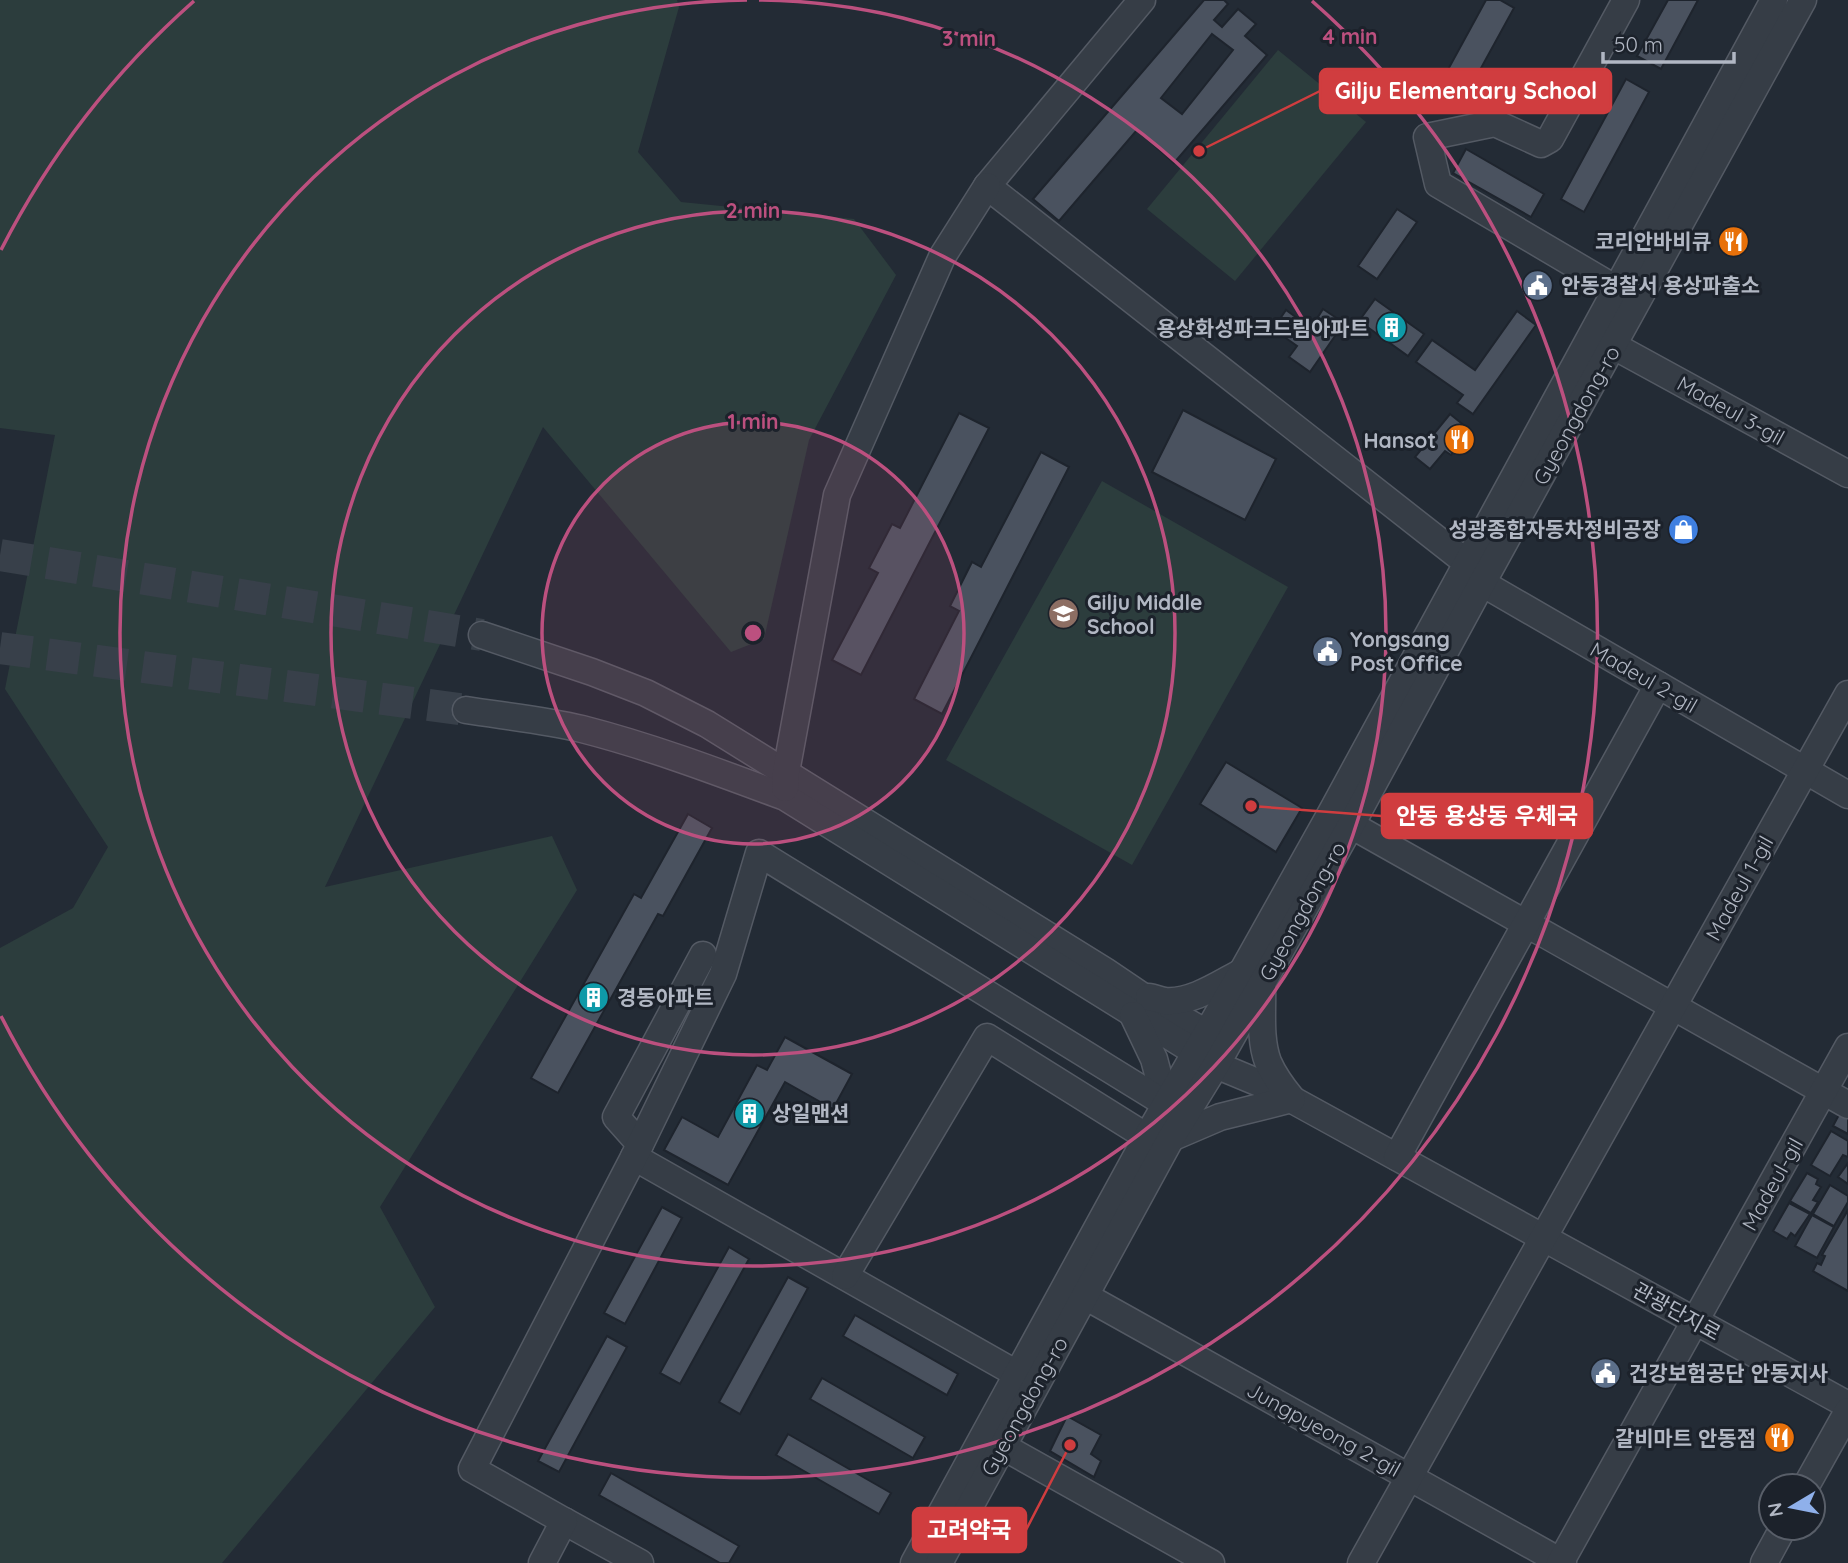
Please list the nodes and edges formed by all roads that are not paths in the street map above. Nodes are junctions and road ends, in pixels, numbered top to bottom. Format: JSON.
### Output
{"nodes":[{"id":1,"x":1142,"y":0,"type":"edge"},
{"id":2,"x":1626,"y":0,"type":"edge"},
{"id":3,"x":1774,"y":0,"type":"edge"},
{"id":4,"x":1804,"y":0,"type":"edge"},
{"id":5,"x":986,"y":186,"type":"junction"},
{"id":6,"x":1616,"y":289,"type":"junction"},
{"id":7,"x":1614,"y":346,"type":"junction"},
{"id":8,"x":1848,"y":474,"type":"edge"},
{"id":9,"x":1474,"y":573,"type":"junction"},
{"id":10,"x":482,"y":635,"type":"tunnel mouth"},
{"id":11,"x":1658,"y":685,"type":"junction"},
{"id":12,"x":1848,"y":694,"type":"edge"},
{"id":13,"x":466,"y":710,"type":"tunnel mouth"},
{"id":14,"x":1805,"y":770,"type":"junction"},
{"id":15,"x":785,"y":785,"type":"junction"},
{"id":16,"x":1848,"y":795,"type":"edge"},
{"id":17,"x":1351,"y":825,"type":"junction"},
{"id":18,"x":1526,"y":923,"type":"junction"},
{"id":19,"x":703,"y":955,"type":"dead end"},
{"id":20,"x":1252,"y":977,"type":"junction"},
{"id":21,"x":1138,"y":1005,"type":"junction"},
{"id":22,"x":1673,"y":1006,"type":"junction"},
{"id":23,"x":1848,"y":1047,"type":"edge"},
{"id":24,"x":1211,"y":1049,"type":"junction"},
{"id":25,"x":1823,"y":1091,"type":"junction"},
{"id":26,"x":1292,"y":1099,"type":"junction"},
{"id":27,"x":1166,"y":1104,"type":"junction"},
{"id":28,"x":1848,"y":1105,"type":"edge"},
{"id":29,"x":1159,"y":1137,"type":"junction"},
{"id":30,"x":637,"y":1150,"type":"junction"},
{"id":31,"x":1397,"y":1157,"type":"junction"},
{"id":32,"x":1543,"y":1237,"type":"junction"},
{"id":33,"x":845,"y":1276,"type":"junction"},
{"id":34,"x":1085,"y":1296,"type":"junction"},
{"id":35,"x":1695,"y":1321,"type":"junction"},
{"id":36,"x":1017,"y":1374,"type":"junction"},
{"id":37,"x":1848,"y":1405,"type":"edge"},
{"id":38,"x":1848,"y":1411,"type":"edge"},
{"id":39,"x":1002,"y":1446,"type":"junction"},
{"id":40,"x":1814,"y":1472,"type":"edge"},
{"id":41,"x":1409,"y":1477,"type":"junction"},
{"id":42,"x":564,"y":1521,"type":"junction"},
{"id":43,"x":1775,"y":1542,"type":"edge"},
{"id":44,"x":542,"y":1563,"type":"edge"},
{"id":45,"x":640,"y":1563,"type":"edge"},
{"id":46,"x":914,"y":1563,"type":"edge"},
{"id":47,"x":939,"y":1563,"type":"edge"},
{"id":48,"x":1211,"y":1563,"type":"edge"},
{"id":49,"x":1361,"y":1563,"type":"edge"},
{"id":50,"x":1561,"y":1563,"type":"edge"},
{"id":51,"x":1764,"y":1563,"type":"edge"}],
"edges":[{"from":1,"to":5,"type":"street"},
{"from":2,"to":6,"type":"street"},
{"from":3,"to":6,"type":"street","name":"Gyeongdong-ro"},
{"from":4,"to":7,"type":"street","name":"Gyeongdong-ro"},
{"from":5,"to":9,"type":"street","name":"Madeul 2-gil"},
{"from":5,"to":15,"type":"street"},
{"from":6,"to":9,"type":"street","name":"Gyeongdong-ro"},
{"from":7,"to":8,"type":"street","name":"Madeul 3-gil"},
{"from":7,"to":9,"type":"street","name":"Gyeongdong-ro"},
{"from":9,"to":11,"type":"street","name":"Madeul 2-gil"},
{"from":9,"to":17,"type":"street","name":"Gyeongdong-ro"},
{"from":9,"to":20,"type":"street","name":"Gyeongdong-ro"},
{"from":10,"to":15,"type":"street"},
{"from":11,"to":14,"type":"street","name":"Madeul 2-gil"},
{"from":11,"to":18,"type":"street"},
{"from":12,"to":14,"type":"street"},
{"from":13,"to":15,"type":"street"},
{"from":14,"to":16,"type":"street","name":"Madeul 2-gil"},
{"from":14,"to":22,"type":"street","name":"Madeul 1-gil"},
{"from":15,"to":21,"type":"street","name":"관광단지로"},
{"from":17,"to":18,"type":"street"},
{"from":17,"to":20,"type":"street","name":"Gyeongdong-ro"},
{"from":18,"to":22,"type":"street"},
{"from":18,"to":31,"type":"street"},
{"from":19,"to":30,"type":"street"},
{"from":20,"to":21,"type":"street"},
{"from":20,"to":24,"type":"street","name":"Gyeongdong-ro"},
{"from":20,"to":26,"type":"street"},
{"from":21,"to":24,"type":"street","name":"관광단지로"},
{"from":21,"to":27,"type":"street"},
{"from":22,"to":25,"type":"street"},
{"from":22,"to":32,"type":"street","name":"Madeul 1-gil"},
{"from":23,"to":25,"type":"street","name":"Madeul-gil"},
{"from":24,"to":26,"type":"street","name":"관광단지로"},
{"from":24,"to":27,"type":"street","name":"Gyeongdong-ro"},
{"from":24,"to":29,"type":"street","name":"Gyeongdong-ro"},
{"from":25,"to":28,"type":"street"},
{"from":25,"to":35,"type":"street","name":"Madeul-gil"},
{"from":26,"to":29,"type":"street"},
{"from":26,"to":31,"type":"street","name":"관광단지로"},
{"from":27,"to":29,"type":"street","name":"Gyeongdong-ro"},
{"from":27,"to":30,"type":"street"},
{"from":29,"to":33,"type":"street"},
{"from":29,"to":34,"type":"street","name":"Gyeongdong-ro"},
{"from":29,"to":36,"type":"street","name":"Gyeongdong-ro"},
{"from":30,"to":33,"type":"street"},
{"from":30,"to":42,"type":"street"},
{"from":31,"to":32,"type":"street","name":"관광단지로"},
{"from":32,"to":35,"type":"street","name":"관광단지로"},
{"from":32,"to":41,"type":"street","name":"Madeul 1-gil"},
{"from":33,"to":36,"type":"street"},
{"from":34,"to":39,"type":"street","name":"Gyeongdong-ro"},
{"from":34,"to":41,"type":"street","name":"Jungpyeong 2-gil"},
{"from":35,"to":37,"type":"street","name":"관광단지로"},
{"from":35,"to":50,"type":"street","name":"Madeul-gil"},
{"from":36,"to":46,"type":"street","name":"Gyeongdong-ro"},
{"from":38,"to":40,"type":"street"},
{"from":39,"to":47,"type":"street","name":"Gyeongdong-ro"},
{"from":39,"to":48,"type":"street"},
{"from":41,"to":49,"type":"street","name":"Madeul 1-gil"},
{"from":41,"to":50,"type":"street","name":"Jungpyeong 2-gil"},
{"from":42,"to":44,"type":"street"},
{"from":42,"to":45,"type":"street"},
{"from":43,"to":51,"type":"street"}]}
